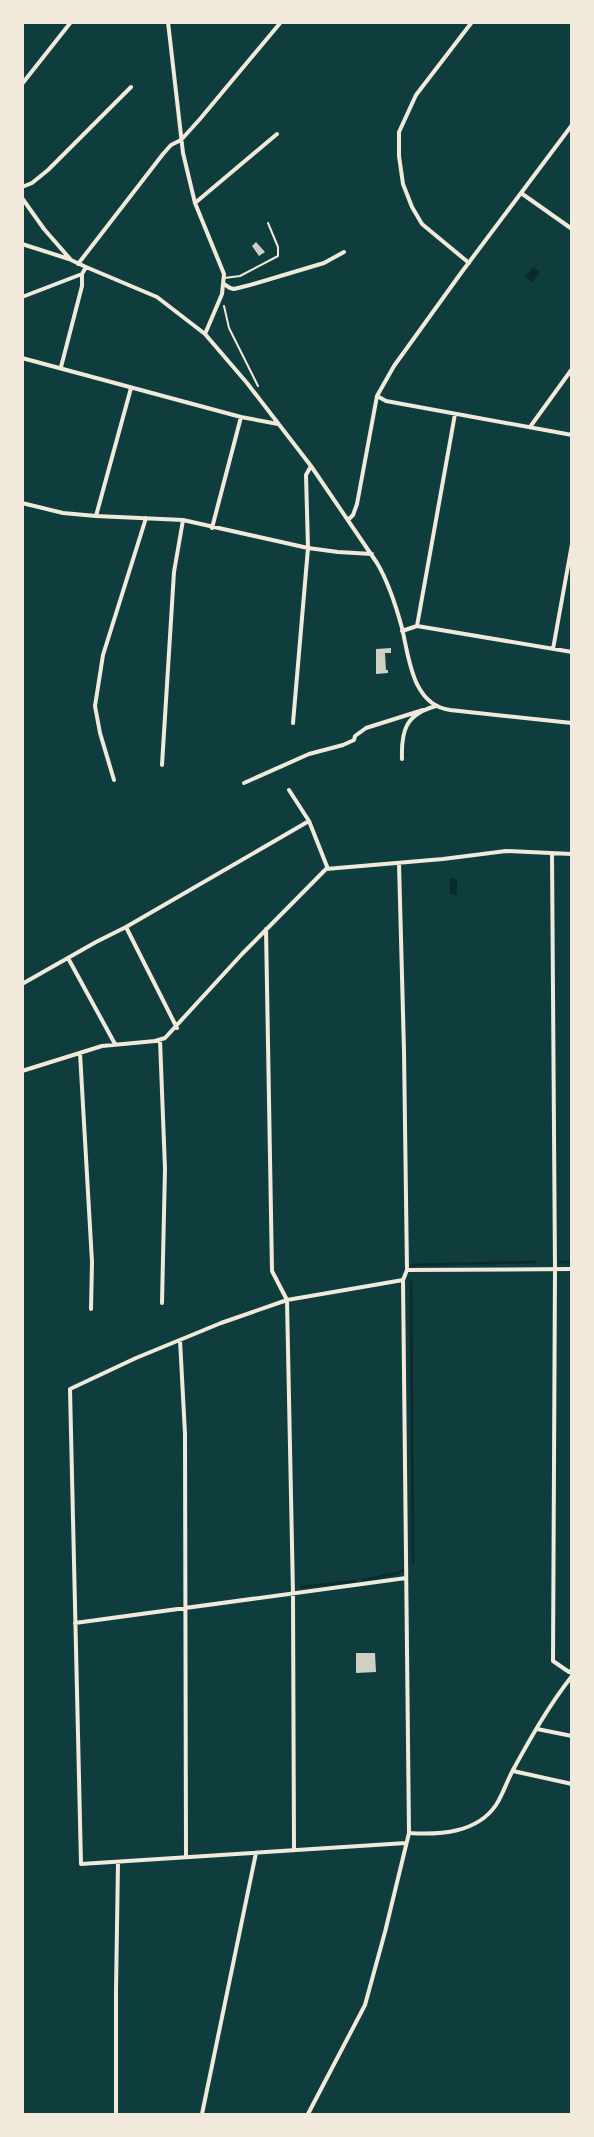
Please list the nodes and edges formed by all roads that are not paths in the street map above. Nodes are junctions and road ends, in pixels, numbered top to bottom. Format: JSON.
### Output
{"nodes":[{"id":1,"x":71,"y":22,"type":"edge"},
{"id":2,"x":168,"y":22,"type":"edge"},
{"id":3,"x":281,"y":22,"type":"edge"},
{"id":4,"x":472,"y":22,"type":"edge"},
{"id":5,"x":22,"y":84,"type":"edge"},
{"id":6,"x":131,"y":87,"type":"dead end"},
{"id":7,"x":572,"y":125,"type":"edge"},
{"id":8,"x":277,"y":134,"type":"dead end"},
{"id":9,"x":181,"y":140,"type":"junction"},
{"id":10,"x":22,"y":187,"type":"edge"},
{"id":11,"x":521,"y":193,"type":"junction"},
{"id":12,"x":22,"y":198,"type":"edge"},
{"id":13,"x":195,"y":203,"type":"junction"},
{"id":14,"x":268,"y":223,"type":"dead end"},
{"id":15,"x":572,"y":229,"type":"edge"},
{"id":16,"x":22,"y":244,"type":"edge"},
{"id":17,"x":344,"y":252,"type":"dead end"},
{"id":18,"x":72,"y":260,"type":"junction"},
{"id":19,"x":469,"y":263,"type":"junction"},
{"id":20,"x":78,"y":264,"type":"junction"},
{"id":21,"x":86,"y":268,"type":"junction"},
{"id":22,"x":82,"y":274,"type":"junction"},
{"id":23,"x":224,"y":278,"type":"junction"},
{"id":24,"x":223,"y":286,"type":"junction"},
{"id":25,"x":22,"y":298,"type":"edge"},
{"id":26,"x":205,"y":334,"type":"junction"},
{"id":27,"x":22,"y":358,"type":"edge"},
{"id":28,"x":61,"y":367,"type":"junction"},
{"id":29,"x":572,"y":369,"type":"edge"},
{"id":30,"x":131,"y":388,"type":"junction"},
{"id":31,"x":377,"y":396,"type":"junction"},
{"id":32,"x":455,"y":414,"type":"junction"},
{"id":33,"x":241,"y":416,"type":"junction"},
{"id":34,"x":278,"y":424,"type":"junction"},
{"id":35,"x":530,"y":427,"type":"junction"},
{"id":36,"x":572,"y":435,"type":"edge"},
{"id":37,"x":311,"y":466,"type":"junction"},
{"id":38,"x":22,"y":503,"type":"edge"},
{"id":39,"x":96,"y":516,"type":"junction"},
{"id":40,"x":146,"y":518,"type":"junction"},
{"id":41,"x":183,"y":520,"type":"junction"},
{"id":42,"x":348,"y":520,"type":"junction"},
{"id":43,"x":212,"y":528,"type":"junction"},
{"id":44,"x":572,"y":544,"type":"edge"},
{"id":45,"x":308,"y":548,"type":"junction"},
{"id":46,"x":372,"y":554,"type":"junction"},
{"id":47,"x":417,"y":626,"type":"junction"},
{"id":48,"x":402,"y":631,"type":"junction"},
{"id":49,"x":553,"y":649,"type":"junction"},
{"id":50,"x":572,"y":652,"type":"edge"},
{"id":51,"x":436,"y":706,"type":"junction"},
{"id":52,"x":423,"y":710,"type":"junction"},
{"id":53,"x":572,"y":722,"type":"edge"},
{"id":54,"x":293,"y":723,"type":"dead end"},
{"id":55,"x":402,"y":759,"type":"dead end"},
{"id":56,"x":162,"y":765,"type":"dead end"},
{"id":57,"x":114,"y":780,"type":"dead end"},
{"id":58,"x":244,"y":783,"type":"dead end"},
{"id":59,"x":289,"y":790,"type":"dead end"},
{"id":60,"x":309,"y":821,"type":"junction"},
{"id":61,"x":552,"y":853,"type":"junction"},
{"id":62,"x":572,"y":854,"type":"edge"},
{"id":63,"x":399,"y":863,"type":"junction"},
{"id":64,"x":328,"y":869,"type":"junction"},
{"id":65,"x":126,"y":927,"type":"junction"},
{"id":66,"x":266,"y":929,"type":"junction"},
{"id":67,"x":68,"y":958,"type":"junction"},
{"id":68,"x":22,"y":984,"type":"edge"},
{"id":69,"x":176,"y":1028,"type":"junction"},
{"id":70,"x":160,"y":1040,"type":"junction"},
{"id":71,"x":115,"y":1044,"type":"junction"},
{"id":72,"x":80,"y":1054,"type":"junction"},
{"id":73,"x":22,"y":1071,"type":"edge"},
{"id":74,"x":555,"y":1269,"type":"junction"},
{"id":75,"x":572,"y":1269,"type":"edge"},
{"id":76,"x":407,"y":1270,"type":"junction"},
{"id":77,"x":403,"y":1280,"type":"junction"},
{"id":78,"x":287,"y":1300,"type":"junction"},
{"id":79,"x":162,"y":1303,"type":"dead end"},
{"id":80,"x":91,"y":1309,"type":"dead end"},
{"id":81,"x":180,"y":1340,"type":"junction"},
{"id":82,"x":406,"y":1578,"type":"junction"},
{"id":83,"x":293,"y":1594,"type":"junction"},
{"id":84,"x":184,"y":1607,"type":"junction"},
{"id":85,"x":76,"y":1623,"type":"junction"},
{"id":86,"x":572,"y":1671,"type":"edge"},
{"id":87,"x":572,"y":1676,"type":"edge"},
{"id":88,"x":537,"y":1729,"type":"junction"},
{"id":89,"x":572,"y":1736,"type":"edge"},
{"id":90,"x":513,"y":1770,"type":"junction"},
{"id":91,"x":572,"y":1784,"type":"edge"},
{"id":92,"x":409,"y":1833,"type":"junction"},
{"id":93,"x":406,"y":1843,"type":"junction"},
{"id":94,"x":294,"y":1850,"type":"junction"},
{"id":95,"x":256,"y":1852,"type":"junction"},
{"id":96,"x":186,"y":1856,"type":"junction"},
{"id":97,"x":118,"y":1862,"type":"junction"},
{"id":98,"x":116,"y":2114,"type":"edge"},
{"id":99,"x":202,"y":2114,"type":"edge"},
{"id":100,"x":308,"y":2114,"type":"edge"}],
"edges":[{"from":1,"to":5,"type":"street"},
{"from":2,"to":9,"type":"street"},
{"from":3,"to":9,"type":"street"},
{"from":4,"to":19,"type":"street"},
{"from":6,"to":10,"type":"street"},
{"from":7,"to":11,"type":"street"},
{"from":8,"to":13,"type":"street"},
{"from":9,"to":13,"type":"street"},
{"from":9,"to":20,"type":"street"},
{"from":11,"to":15,"type":"street"},
{"from":11,"to":19,"type":"street"},
{"from":12,"to":18,"type":"street"},
{"from":13,"to":23,"type":"street"},
{"from":14,"to":23,"type":"lane"},
{"from":16,"to":18,"type":"street"},
{"from":17,"to":24,"type":"street"},
{"from":18,"to":20,"type":"street"},
{"from":19,"to":31,"type":"street"},
{"from":20,"to":21,"type":"street"},
{"from":21,"to":22,"type":"street"},
{"from":21,"to":26,"type":"street"},
{"from":22,"to":25,"type":"street"},
{"from":22,"to":28,"type":"street"},
{"from":23,"to":24,"type":"street"},
{"from":24,"to":26,"type":"street"},
{"from":26,"to":34,"type":"street"},
{"from":27,"to":28,"type":"street"},
{"from":28,"to":30,"type":"street"},
{"from":29,"to":35,"type":"street"},
{"from":30,"to":33,"type":"street"},
{"from":30,"to":39,"type":"street"},
{"from":31,"to":32,"type":"street"},
{"from":31,"to":42,"type":"street"},
{"from":32,"to":35,"type":"street"},
{"from":32,"to":47,"type":"street"},
{"from":33,"to":34,"type":"street"},
{"from":33,"to":43,"type":"street"},
{"from":34,"to":37,"type":"street"},
{"from":35,"to":36,"type":"street"},
{"from":37,"to":42,"type":"street"},
{"from":37,"to":45,"type":"street"},
{"from":38,"to":39,"type":"street"},
{"from":39,"to":40,"type":"street"},
{"from":40,"to":41,"type":"street"},
{"from":40,"to":57,"type":"street"},
{"from":41,"to":43,"type":"street"},
{"from":41,"to":56,"type":"street"},
{"from":42,"to":46,"type":"street"},
{"from":43,"to":45,"type":"street"},
{"from":44,"to":49,"type":"street"},
{"from":45,"to":46,"type":"street"},
{"from":45,"to":54,"type":"street"},
{"from":46,"to":48,"type":"street"},
{"from":47,"to":48,"type":"street"},
{"from":47,"to":49,"type":"street"},
{"from":48,"to":51,"type":"street"},
{"from":49,"to":50,"type":"street"},
{"from":51,"to":52,"type":"street"},
{"from":51,"to":53,"type":"street"},
{"from":52,"to":55,"type":"street"},
{"from":52,"to":58,"type":"street"},
{"from":59,"to":60,"type":"street"},
{"from":60,"to":64,"type":"street"},
{"from":60,"to":65,"type":"street"},
{"from":61,"to":62,"type":"street"},
{"from":61,"to":63,"type":"street"},
{"from":61,"to":74,"type":"street"},
{"from":63,"to":64,"type":"street"},
{"from":63,"to":76,"type":"street"},
{"from":64,"to":66,"type":"street"},
{"from":65,"to":67,"type":"street"},
{"from":65,"to":69,"type":"street"},
{"from":66,"to":69,"type":"street"},
{"from":66,"to":78,"type":"street"},
{"from":67,"to":68,"type":"street"},
{"from":67,"to":71,"type":"street"},
{"from":69,"to":70,"type":"street"},
{"from":70,"to":71,"type":"street"},
{"from":70,"to":79,"type":"street"},
{"from":71,"to":72,"type":"street"},
{"from":72,"to":73,"type":"street"},
{"from":72,"to":80,"type":"street"},
{"from":74,"to":75,"type":"street"},
{"from":74,"to":76,"type":"street"},
{"from":74,"to":86,"type":"street"},
{"from":76,"to":77,"type":"street"},
{"from":77,"to":78,"type":"street"},
{"from":77,"to":82,"type":"street"},
{"from":78,"to":81,"type":"street"},
{"from":78,"to":83,"type":"street"},
{"from":81,"to":84,"type":"street"},
{"from":81,"to":85,"type":"street"},
{"from":82,"to":83,"type":"street"},
{"from":82,"to":92,"type":"street"},
{"from":83,"to":84,"type":"street"},
{"from":83,"to":94,"type":"street"},
{"from":84,"to":85,"type":"street"},
{"from":84,"to":96,"type":"street"},
{"from":85,"to":97,"type":"street"},
{"from":87,"to":88,"type":"street"},
{"from":88,"to":89,"type":"street"},
{"from":88,"to":90,"type":"street"},
{"from":90,"to":91,"type":"street"},
{"from":90,"to":92,"type":"street"},
{"from":92,"to":93,"type":"street"},
{"from":93,"to":94,"type":"street"},
{"from":93,"to":100,"type":"street"},
{"from":94,"to":95,"type":"street"},
{"from":95,"to":96,"type":"street"},
{"from":95,"to":99,"type":"street"},
{"from":96,"to":97,"type":"street"},
{"from":97,"to":98,"type":"street"}]}
